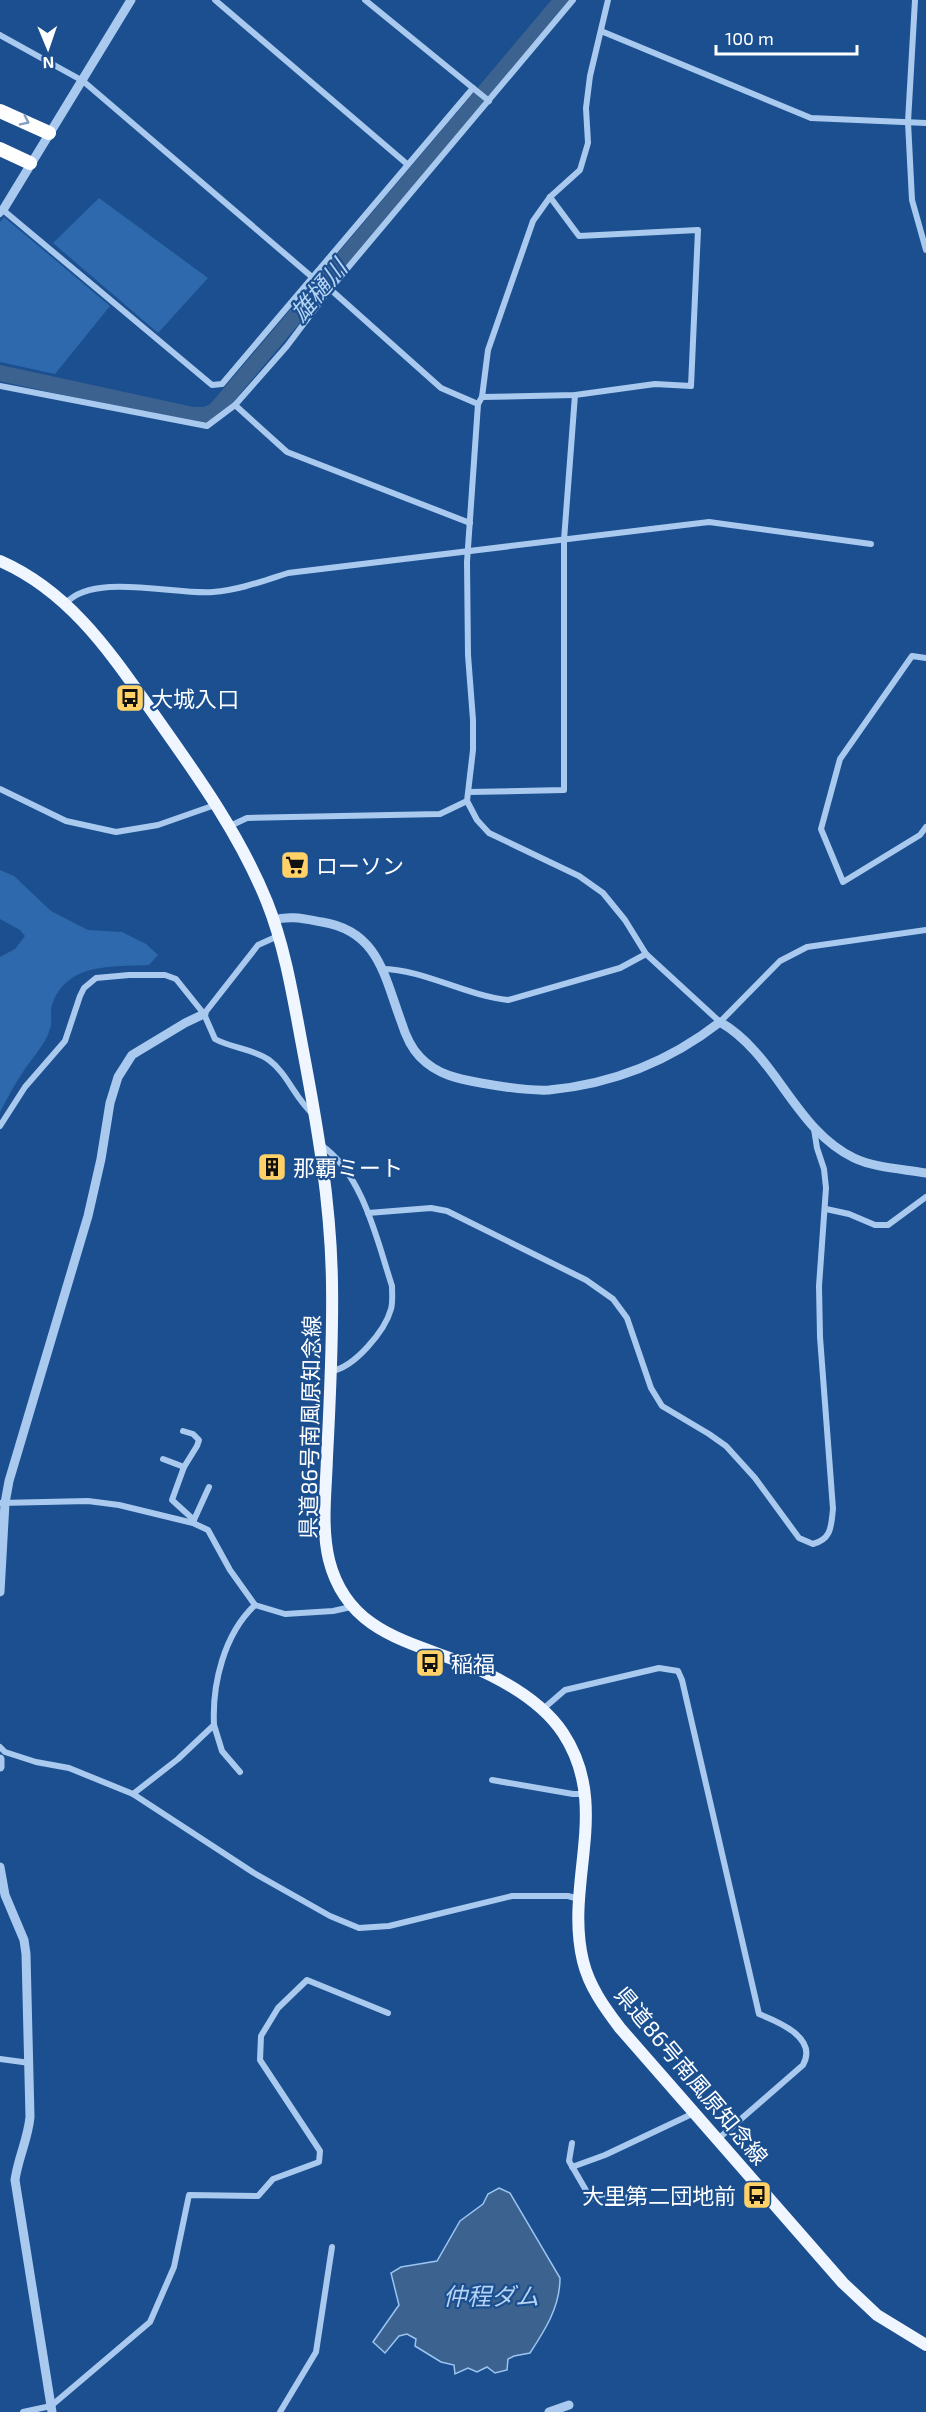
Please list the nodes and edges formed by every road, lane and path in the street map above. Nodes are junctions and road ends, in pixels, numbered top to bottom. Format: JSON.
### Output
{"nodes":[{"id":1,"x":131,"y":0,"type":"edge"},
{"id":2,"x":215,"y":0,"type":"edge"},
{"id":3,"x":365,"y":0,"type":"edge"},
{"id":4,"x":573,"y":0,"type":"edge"},
{"id":5,"x":608,"y":0,"type":"edge"},
{"id":6,"x":915,"y":0,"type":"edge"},
{"id":7,"x":601,"y":32,"type":"junction"},
{"id":8,"x":0,"y":35,"type":"edge"},
{"id":9,"x":82,"y":81,"type":"junction"},
{"id":10,"x":475,"y":90,"type":"junction"},
{"id":11,"x":487,"y":100,"type":"junction"},
{"id":12,"x":0,"y":111,"type":"edge"},
{"id":13,"x":908,"y":122,"type":"junction"},
{"id":14,"x":926,"y":123,"type":"edge"},
{"id":15,"x":49,"y":133,"type":"junction"},
{"id":16,"x":0,"y":149,"type":"edge"},
{"id":17,"x":30,"y":164,"type":"junction"},
{"id":18,"x":407,"y":164,"type":"junction"},
{"id":19,"x":550,"y":197,"type":"junction"},
{"id":20,"x":2,"y":212,"type":"edge"},
{"id":21,"x":926,"y":250,"type":"edge"},
{"id":22,"x":315,"y":279,"type":"junction"},
{"id":23,"x":329,"y":288,"type":"junction"},
{"id":24,"x":0,"y":386,"type":"edge"},
{"id":25,"x":575,"y":395,"type":"junction"},
{"id":26,"x":482,"y":397,"type":"junction"},
{"id":27,"x":478,"y":404,"type":"junction"},
{"id":28,"x":235,"y":405,"type":"junction"},
{"id":29,"x":470,"y":523,"type":"junction"},
{"id":30,"x":564,"y":540,"type":"junction"},
{"id":31,"x":871,"y":544,"type":"dead end"},
{"id":32,"x":468,"y":552,"type":"junction"},
{"id":33,"x":0,"y":561,"type":"edge"},
{"id":34,"x":66,"y":603,"type":"junction"},
{"id":35,"x":926,"y":658,"type":"edge"},
{"id":36,"x":0,"y":789,"type":"edge"},
{"id":37,"x":469,"y":792,"type":"junction"},
{"id":38,"x":467,"y":801,"type":"junction"},
{"id":39,"x":216,"y":804,"type":"junction"},
{"id":40,"x":230,"y":826,"type":"junction"},
{"id":41,"x":926,"y":826,"type":"edge"},
{"id":42,"x":273,"y":920,"type":"junction"},
{"id":43,"x":926,"y":930,"type":"edge"},
{"id":44,"x":278,"y":936,"type":"junction"},
{"id":45,"x":646,"y":954,"type":"junction"},
{"id":46,"x":382,"y":969,"type":"junction"},
{"id":47,"x":204,"y":1014,"type":"junction"},
{"id":48,"x":720,"y":1022,"type":"junction"},
{"id":49,"x":314,"y":1115,"type":"junction"},
{"id":50,"x":0,"y":1126,"type":"edge"},
{"id":51,"x":814,"y":1129,"type":"junction"},
{"id":52,"x":320,"y":1145,"type":"junction"},
{"id":53,"x":926,"y":1173,"type":"edge"},
{"id":54,"x":926,"y":1197,"type":"edge"},
{"id":55,"x":826,"y":1209,"type":"junction"},
{"id":56,"x":368,"y":1213,"type":"junction"},
{"id":57,"x":331,"y":1371,"type":"junction"},
{"id":58,"x":183,"y":1431,"type":"dead end"},
{"id":59,"x":163,"y":1459,"type":"dead end"},
{"id":60,"x":184,"y":1467,"type":"junction"},
{"id":61,"x":209,"y":1487,"type":"dead end"},
{"id":62,"x":2,"y":1503,"type":"edge"},
{"id":63,"x":193,"y":1521,"type":"junction"},
{"id":64,"x":0,"y":1592,"type":"edge"},
{"id":65,"x":255,"y":1605,"type":"junction"},
{"id":66,"x":351,"y":1607,"type":"junction"},
{"id":67,"x":543,"y":1709,"type":"junction"},
{"id":68,"x":214,"y":1725,"type":"junction"},
{"id":69,"x":0,"y":1747,"type":"edge"},
{"id":70,"x":0,"y":1759,"type":"edge"},
{"id":71,"x":0,"y":1767,"type":"edge"},
{"id":72,"x":240,"y":1772,"type":"dead end"},
{"id":73,"x":492,"y":1780,"type":"dead end"},
{"id":74,"x":133,"y":1794,"type":"junction"},
{"id":75,"x":586,"y":1794,"type":"junction"},
{"id":76,"x":0,"y":1867,"type":"edge"},
{"id":77,"x":579,"y":1899,"type":"junction"},
{"id":78,"x":388,"y":2013,"type":"dead end"},
{"id":79,"x":0,"y":2059,"type":"edge"},
{"id":80,"x":30,"y":2063,"type":"junction"},
{"id":81,"x":694,"y":2112,"type":"junction"},
{"id":82,"x":718,"y":2139,"type":"junction"},
{"id":83,"x":572,"y":2143,"type":"dead end"},
{"id":84,"x":572,"y":2167,"type":"junction"},
{"id":85,"x":636,"y":2192,"type":"dead end"},
{"id":86,"x":332,"y":2247,"type":"dead end"},
{"id":87,"x":926,"y":2345,"type":"edge"},
{"id":88,"x":569,"y":2405,"type":"dead end"},
{"id":89,"x":52,"y":2409,"type":"edge"},
{"id":90,"x":23,"y":2412,"type":"edge"},
{"id":91,"x":280,"y":2412,"type":"edge"},
{"id":92,"x":549,"y":2412,"type":"edge"}],
"edges":[{"from":1,"to":9,"type":"street"},
{"from":2,"to":18,"type":"street"},
{"from":3,"to":10,"type":"street"},
{"from":4,"to":11,"type":"street"},
{"from":5,"to":7,"type":"street"},
{"from":6,"to":13,"type":"street"},
{"from":7,"to":13,"type":"street"},
{"from":7,"to":19,"type":"street"},
{"from":8,"to":9,"type":"street"},
{"from":9,"to":15,"type":"street"},
{"from":9,"to":22,"type":"street"},
{"from":10,"to":11,"type":"street"},
{"from":10,"to":18,"type":"street"},
{"from":11,"to":23,"type":"street"},
{"from":12,"to":15,"type":"highway","one_way":true},
{"from":13,"to":14,"type":"street"},
{"from":13,"to":21,"type":"street"},
{"from":15,"to":17,"type":"street"},
{"from":16,"to":17,"type":"highway"},
{"from":17,"to":20,"type":"street"},
{"from":18,"to":22,"type":"street"},
{"from":19,"to":25,"type":"street"},
{"from":19,"to":26,"type":"street"},
{"from":20,"to":22,"type":"street"},
{"from":22,"to":23,"type":"street"},
{"from":23,"to":27,"type":"street"},
{"from":23,"to":28,"type":"street"},
{"from":24,"to":28,"type":"street"},
{"from":25,"to":26,"type":"street"},
{"from":25,"to":30,"type":"street"},
{"from":26,"to":27,"type":"street"},
{"from":27,"to":29,"type":"street"},
{"from":28,"to":29,"type":"street"},
{"from":29,"to":32,"type":"street"},
{"from":30,"to":31,"type":"street"},
{"from":30,"to":32,"type":"street"},
{"from":30,"to":37,"type":"street"},
{"from":32,"to":34,"type":"street"},
{"from":32,"to":37,"type":"street"},
{"from":33,"to":34,"type":"main road","name":"県道86号南風原知念線"},
{"from":34,"to":39,"type":"main road","name":"県道86号南風原知念線"},
{"from":35,"to":41,"type":"street"},
{"from":36,"to":39,"type":"street"},
{"from":37,"to":38,"type":"street"},
{"from":38,"to":40,"type":"street"},
{"from":38,"to":45,"type":"street"},
{"from":39,"to":40,"type":"main road","name":"県道86号南風原知念線"},
{"from":40,"to":42,"type":"main road","name":"県道86号南風原知念線"},
{"from":42,"to":44,"type":"main road","name":"県道86号南風原知念線"},
{"from":42,"to":46,"type":"street"},
{"from":43,"to":48,"type":"street"},
{"from":44,"to":47,"type":"street"},
{"from":44,"to":49,"type":"main road","name":"県道86号南風原知念線"},
{"from":45,"to":46,"type":"street"},
{"from":45,"to":48,"type":"street"},
{"from":46,"to":48,"type":"street"},
{"from":47,"to":49,"type":"street"},
{"from":47,"to":50,"type":"street"},
{"from":47,"to":62,"type":"street"},
{"from":48,"to":51,"type":"street"},
{"from":49,"to":52,"type":"main road","name":"県道86号南風原知念線"},
{"from":51,"to":53,"type":"street"},
{"from":51,"to":55,"type":"street"},
{"from":52,"to":56,"type":"street"},
{"from":52,"to":57,"type":"main road","name":"県道86号南風原知念線"},
{"from":54,"to":55,"type":"street"},
{"from":55,"to":56,"type":"street"},
{"from":56,"to":57,"type":"street"},
{"from":57,"to":66,"type":"main road","name":"県道86号南風原知念線"},
{"from":58,"to":60,"type":"street"},
{"from":59,"to":60,"type":"street"},
{"from":60,"to":63,"type":"street"},
{"from":61,"to":63,"type":"street"},
{"from":62,"to":63,"type":"street"},
{"from":62,"to":64,"type":"street"},
{"from":63,"to":65,"type":"street"},
{"from":65,"to":66,"type":"street"},
{"from":65,"to":68,"type":"street"},
{"from":66,"to":67,"type":"main road","name":"県道86号南風原知念線"},
{"from":67,"to":75,"type":"main road","name":"県道86号南風原知念線"},
{"from":67,"to":82,"type":"street"},
{"from":68,"to":72,"type":"street"},
{"from":68,"to":74,"type":"street"},
{"from":69,"to":74,"type":"street"},
{"from":70,"to":71,"type":"street"},
{"from":73,"to":75,"type":"street"},
{"from":74,"to":77,"type":"street"},
{"from":75,"to":77,"type":"main road","name":"県道86号南風原知念線"},
{"from":76,"to":80,"type":"street"},
{"from":77,"to":81,"type":"main road","name":"県道86号南風原知念線"},
{"from":78,"to":89,"type":"street"},
{"from":79,"to":80,"type":"street"},
{"from":80,"to":89,"type":"street"},
{"from":81,"to":82,"type":"main road","name":"県道86号南風原知念線"},
{"from":81,"to":84,"type":"street"},
{"from":82,"to":87,"type":"main road","name":"県道86号南風原知念線"},
{"from":83,"to":84,"type":"street"},
{"from":84,"to":85,"type":"street"},
{"from":86,"to":91,"type":"street"},
{"from":88,"to":92,"type":"street"},
{"from":89,"to":90,"type":"street"}]}
